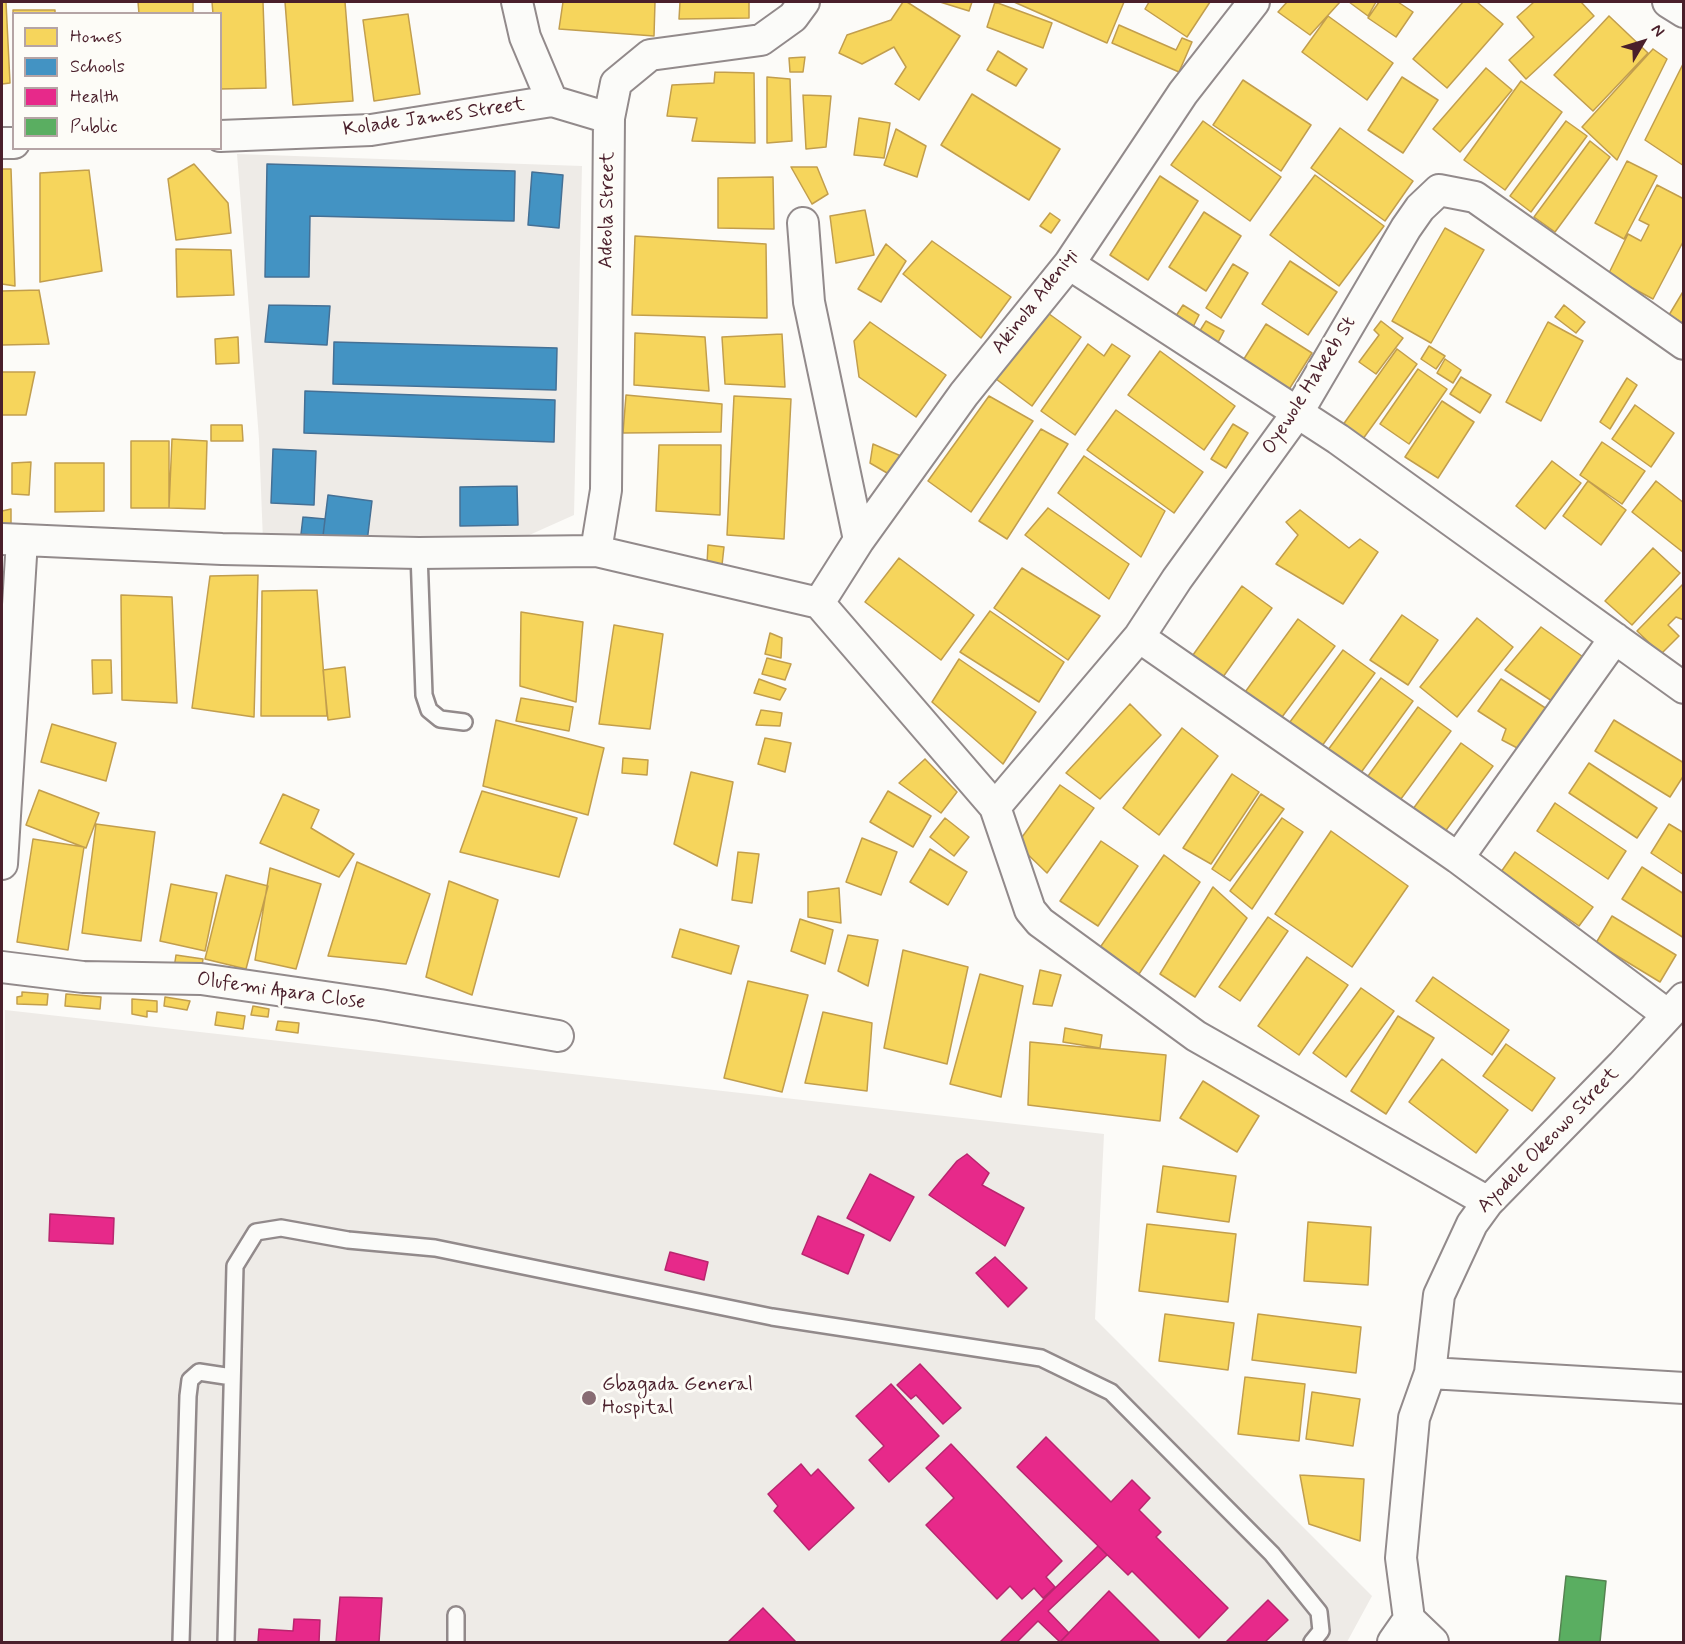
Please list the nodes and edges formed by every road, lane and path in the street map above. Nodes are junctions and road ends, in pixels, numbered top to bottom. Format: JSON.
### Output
{"nodes":[{"id":1,"x":517,"y":2,"type":"edge"},
{"id":2,"x":804,"y":2,"type":"edge"},
{"id":3,"x":1254,"y":2,"type":"edge"},
{"id":4,"x":1668,"y":2,"type":"edge"},
{"id":5,"x":1683,"y":12,"type":"edge"},
{"id":6,"x":552,"y":101,"type":"junction"},
{"id":7,"x":609,"y":118,"type":"junction"},
{"id":8,"x":222,"y":136,"type":"edge"},
{"id":9,"x":803,"y":223,"type":"dead end"},
{"id":10,"x":1069,"y":264,"type":"junction"},
{"id":11,"x":1683,"y":344,"type":"edge"},
{"id":12,"x":1298,"y":412,"type":"junction"},
{"id":13,"x":12,"y":540,"type":"edge"},
{"id":14,"x":860,"y":540,"type":"junction"},
{"id":15,"x":596,"y":551,"type":"junction"},
{"id":16,"x":419,"y":553,"type":"junction"},
{"id":17,"x":819,"y":603,"type":"junction"},
{"id":18,"x":1139,"y":637,"type":"junction"},
{"id":19,"x":1614,"y":638,"type":"junction"},
{"id":20,"x":1683,"y":688,"type":"edge"},
{"id":21,"x":465,"y":722,"type":"dead end"},
{"id":22,"x":995,"y":807,"type":"junction"},
{"id":23,"x":1458,"y":858,"type":"junction"},
{"id":24,"x":2,"y":864,"type":"edge"},
{"id":25,"x":2,"y":967,"type":"edge"},
{"id":26,"x":1676,"y":1006,"type":"edge"},
{"id":27,"x":558,"y":1036,"type":"dead end"},
{"id":28,"x":1488,"y":1202,"type":"junction"},
{"id":29,"x":1430,"y":1373,"type":"junction"},
{"id":30,"x":232,"y":1377,"type":"junction"},
{"id":31,"x":1683,"y":1388,"type":"edge"},
{"id":32,"x":456,"y":1615,"type":"dead end"},
{"id":33,"x":1401,"y":1631,"type":"edge"},
{"id":34,"x":181,"y":1642,"type":"edge"},
{"id":35,"x":226,"y":1642,"type":"edge"},
{"id":36,"x":456,"y":1642,"type":"edge"},
{"id":37,"x":1312,"y":1642,"type":"edge"},
{"id":38,"x":1432,"y":1642,"type":"edge"}],
"edges":[{"from":1,"to":6,"type":"street"},
{"from":2,"to":7,"type":"street","name":"Adeola Street"},
{"from":3,"to":10,"type":"street","name":"Akinola Adeniyi"},
{"from":4,"to":5,"type":"street"},
{"from":6,"to":7,"type":"street","name":"Kolade James Street"},
{"from":6,"to":8,"type":"street","name":"Kolade James Street"},
{"from":7,"to":15,"type":"street","name":"Adeola Street"},
{"from":9,"to":14,"type":"street"},
{"from":10,"to":12,"type":"street"},
{"from":10,"to":14,"type":"street","name":"Akinola Adeniyi"},
{"from":11,"to":12,"type":"street","name":"Oyewole Habeeb St"},
{"from":12,"to":18,"type":"street","name":"Oyewole Habeeb St"},
{"from":12,"to":19,"type":"street"},
{"from":13,"to":16,"type":"street"},
{"from":13,"to":24,"type":"street"},
{"from":14,"to":17,"type":"street","name":"Akinola Adeniyi"},
{"from":15,"to":16,"type":"street"},
{"from":15,"to":17,"type":"street"},
{"from":16,"to":21,"type":"lane"},
{"from":17,"to":22,"type":"street"},
{"from":18,"to":22,"type":"street","name":"Oyewole Habeeb St"},
{"from":18,"to":23,"type":"street"},
{"from":19,"to":20,"type":"street"},
{"from":19,"to":23,"type":"street"},
{"from":22,"to":28,"type":"street"},
{"from":23,"to":26,"type":"street"},
{"from":25,"to":27,"type":"street","name":"Olufemi Apara Close"},
{"from":26,"to":28,"type":"street","name":"Ayodele Okeowo Street"},
{"from":28,"to":29,"type":"street","name":"Ayodele Okeowo Street"},
{"from":29,"to":31,"type":"street"},
{"from":29,"to":33,"type":"street","name":"Ayodele Okeowo Street"},
{"from":30,"to":34,"type":"lane"},
{"from":30,"to":35,"type":"lane"},
{"from":30,"to":37,"type":"lane"},
{"from":32,"to":36,"type":"lane"},
{"from":33,"to":38,"type":"street"}]}
